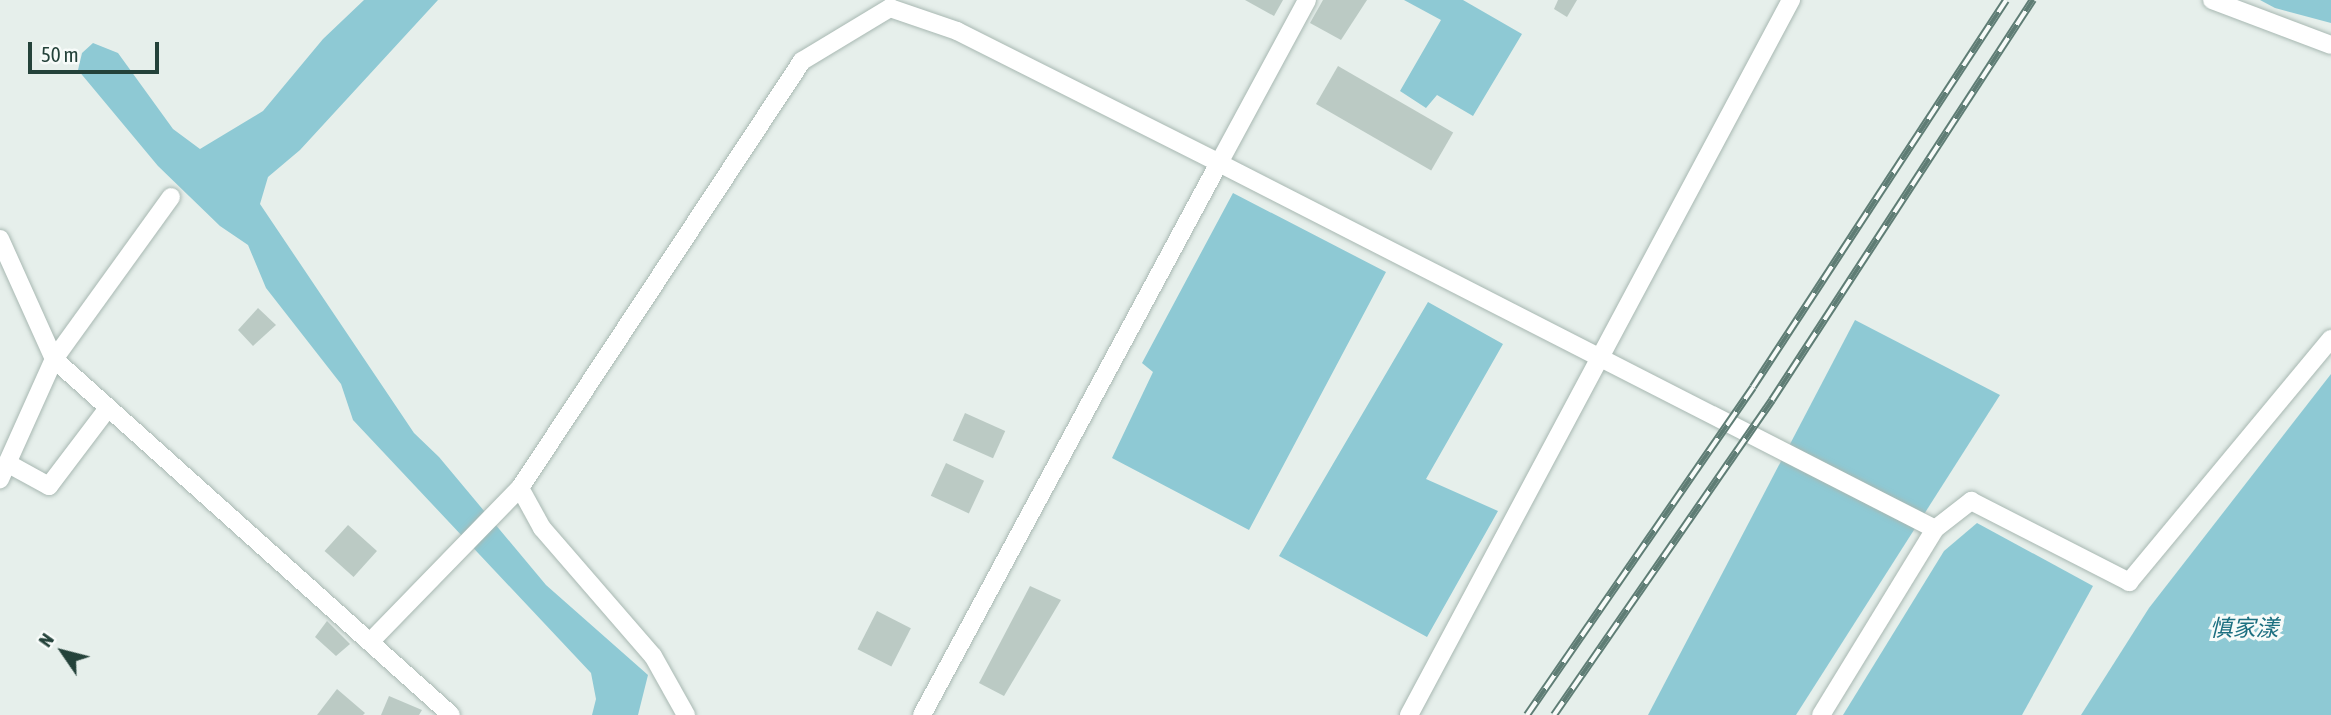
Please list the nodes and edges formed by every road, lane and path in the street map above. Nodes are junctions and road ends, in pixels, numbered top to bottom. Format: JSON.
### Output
{"nodes":[{"id":1,"x":1307,"y":0,"type":"edge"},
{"id":2,"x":1790,"y":0,"type":"edge"},
{"id":3,"x":2212,"y":0,"type":"edge"},
{"id":4,"x":2331,"y":45,"type":"edge"},
{"id":5,"x":1219,"y":163,"type":"junction"},
{"id":6,"x":171,"y":197,"type":"dead end"},
{"id":7,"x":0,"y":239,"type":"edge"},
{"id":8,"x":2331,"y":339,"type":"edge"},
{"id":9,"x":1600,"y":358,"type":"junction"},
{"id":10,"x":54,"y":359,"type":"junction"},
{"id":11,"x":108,"y":408,"type":"junction"},
{"id":12,"x":4,"y":471,"type":"edge"},
{"id":13,"x":520,"y":488,"type":"junction"},
{"id":14,"x":1935,"y":529,"type":"junction"},
{"id":15,"x":370,"y":642,"type":"junction"},
{"id":16,"x":451,"y":715,"type":"edge"},
{"id":17,"x":686,"y":715,"type":"edge"},
{"id":18,"x":922,"y":715,"type":"edge"},
{"id":19,"x":1409,"y":715,"type":"edge"},
{"id":20,"x":1821,"y":715,"type":"edge"}],
"edges":[{"from":1,"to":5,"type":"street"},
{"from":2,"to":9,"type":"street"},
{"from":3,"to":4,"type":"street"},
{"from":5,"to":9,"type":"street"},
{"from":5,"to":13,"type":"street"},
{"from":5,"to":18,"type":"street"},
{"from":6,"to":10,"type":"street"},
{"from":7,"to":10,"type":"street"},
{"from":8,"to":14,"type":"street"},
{"from":9,"to":14,"type":"street"},
{"from":9,"to":19,"type":"street"},
{"from":10,"to":11,"type":"street"},
{"from":10,"to":12,"type":"street"},
{"from":11,"to":12,"type":"street"},
{"from":11,"to":15,"type":"street"},
{"from":13,"to":15,"type":"street"},
{"from":13,"to":17,"type":"street"},
{"from":14,"to":20,"type":"street"},
{"from":15,"to":16,"type":"street"}]}
